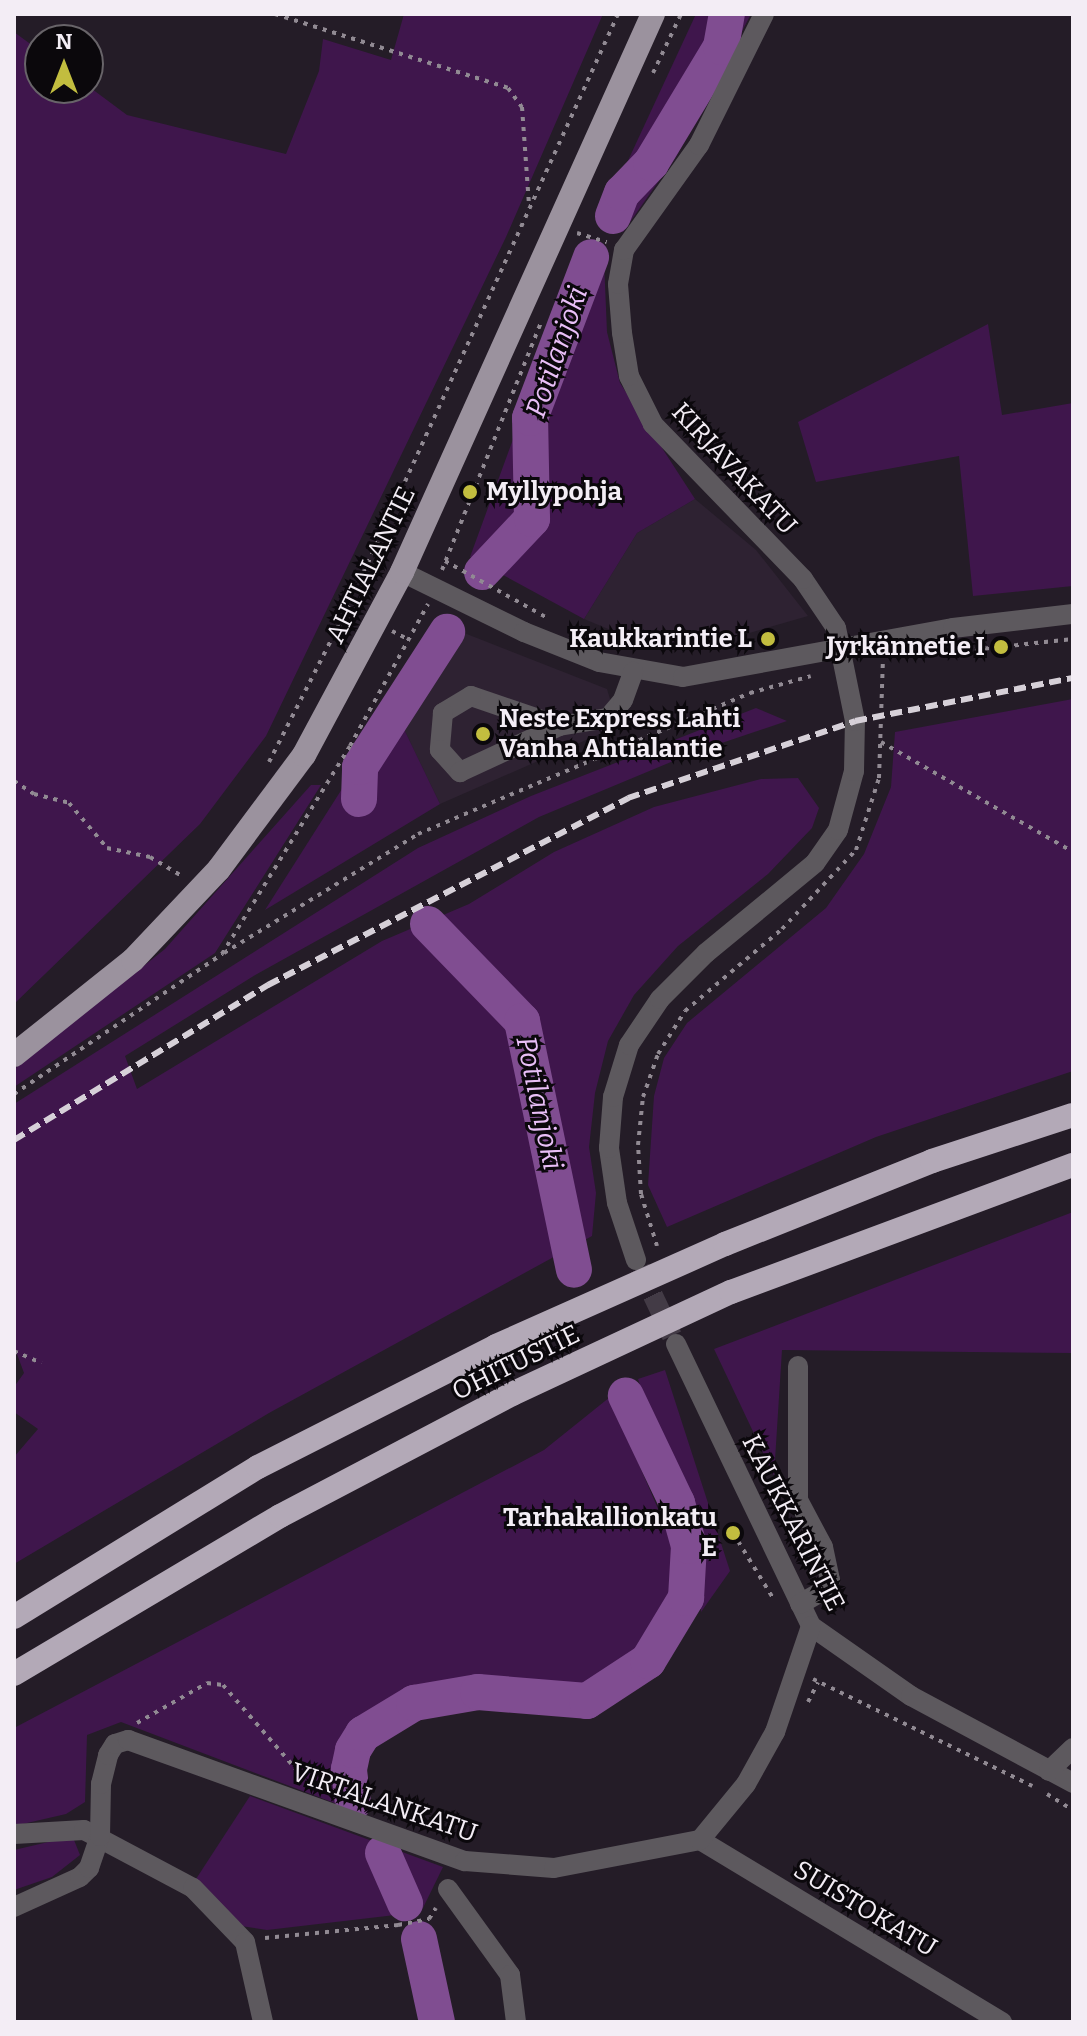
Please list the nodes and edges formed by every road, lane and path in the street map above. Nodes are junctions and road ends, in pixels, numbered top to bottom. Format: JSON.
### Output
{"nodes":[{"id":1,"x":275,"y":14,"type":"edge"},
{"id":2,"x":618,"y":14,"type":"edge"},
{"id":3,"x":653,"y":14,"type":"edge"},
{"id":4,"x":764,"y":14,"type":"edge"},
{"id":5,"x":530,"y":206,"type":"junction"},
{"id":6,"x":445,"y":561,"type":"dead end"},
{"id":7,"x":402,"y":572,"type":"junction"},
{"id":8,"x":1073,"y":614,"type":"edge"},
{"id":9,"x":558,"y":624,"type":"dead end"},
{"id":10,"x":1073,"y":639,"type":"edge"},
{"id":11,"x":912,"y":657,"type":"dead end"},
{"id":12,"x":843,"y":658,"type":"junction"},
{"id":13,"x":897,"y":659,"type":"dead end"},
{"id":14,"x":883,"y":661,"type":"junction"},
{"id":15,"x":633,"y":672,"type":"junction"},
{"id":16,"x":559,"y":726,"type":"junction"},
{"id":17,"x":881,"y":742,"type":"junction"},
{"id":18,"x":263,"y":775,"type":"dead end"},
{"id":19,"x":14,"y":781,"type":"edge"},
{"id":20,"x":1073,"y":852,"type":"edge"},
{"id":21,"x":192,"y":866,"type":"dead end"},
{"id":22,"x":183,"y":877,"type":"junction"},
{"id":23,"x":174,"y":888,"type":"dead end"},
{"id":24,"x":222,"y":954,"type":"dead end"},
{"id":25,"x":14,"y":1055,"type":"edge"},
{"id":26,"x":1073,"y":1115,"type":"edge"},
{"id":27,"x":1073,"y":1165,"type":"edge"},
{"id":28,"x":657,"y":1246,"type":"dead end"},
{"id":29,"x":636,"y":1260,"type":"tunnel mouth"},
{"id":30,"x":676,"y":1344,"type":"tunnel mouth"},
{"id":31,"x":14,"y":1351,"type":"edge"},
{"id":32,"x":41,"y":1363,"type":"dead end"},
{"id":33,"x":798,"y":1366,"type":"dead end"},
{"id":34,"x":733,"y":1533,"type":"dead end"},
{"id":35,"x":773,"y":1598,"type":"dead end"},
{"id":36,"x":800,"y":1604,"type":"junction"},
{"id":37,"x":14,"y":1617,"type":"edge"},
{"id":38,"x":811,"y":1626,"type":"junction"},
{"id":39,"x":14,"y":1674,"type":"edge"},
{"id":40,"x":818,"y":1682,"type":"dead end"},
{"id":41,"x":1073,"y":1748,"type":"edge"},
{"id":42,"x":112,"y":1750,"type":"junction"},
{"id":43,"x":1049,"y":1771,"type":"junction"},
{"id":44,"x":1073,"y":1783,"type":"edge"},
{"id":45,"x":1073,"y":1810,"type":"edge"},
{"id":46,"x":329,"y":1813,"type":"junction"},
{"id":47,"x":14,"y":1834,"type":"edge"},
{"id":48,"x":100,"y":1836,"type":"junction"},
{"id":49,"x":700,"y":1840,"type":"junction"},
{"id":50,"x":448,"y":1889,"type":"joint"},
{"id":51,"x":14,"y":1907,"type":"edge"},
{"id":52,"x":245,"y":1942,"type":"junction"},
{"id":53,"x":263,"y":2022,"type":"edge"},
{"id":54,"x":516,"y":2022,"type":"edge"},
{"id":55,"x":1002,"y":2022,"type":"edge"}],
"edges":[{"from":1,"to":5,"type":"path"},
{"from":2,"to":5,"type":"path"},
{"from":3,"to":7,"type":"main road","name":"AHTIALANTIE"},
{"from":4,"to":12,"type":"street","name":"KIRJAVAKATU"},
{"from":5,"to":18,"type":"path"},
{"from":6,"to":9,"type":"path"},
{"from":7,"to":15,"type":"street"},
{"from":7,"to":25,"type":"main road","name":"AHTIALANTIE"},
{"from":8,"to":12,"type":"street"},
{"from":10,"to":11,"type":"path"},
{"from":12,"to":14,"type":"path"},
{"from":12,"to":15,"type":"street"},
{"from":12,"to":24,"type":"path"},
{"from":12,"to":29,"type":"street"},
{"from":13,"to":14,"type":"path"},
{"from":14,"to":17,"type":"path"},
{"from":15,"to":16,"type":"street"},
{"from":16,"to":16,"type":"street"},
{"from":17,"to":20,"type":"path"},
{"from":17,"to":28,"type":"path"},
{"from":19,"to":22,"type":"path"},
{"from":21,"to":22,"type":"path"},
{"from":22,"to":23,"type":"path"},
{"from":26,"to":37,"type":"highway","name":"OHITUSTIE"},
{"from":27,"to":39,"type":"highway","name":"OHITUSTIE"},
{"from":30,"to":36,"type":"street","name":"KAUKKARINTIE"},
{"from":31,"to":32,"type":"path"},
{"from":33,"to":36,"type":"street"},
{"from":34,"to":35,"type":"path"},
{"from":36,"to":38,"type":"street","name":"KAUKKARINTIE"},
{"from":38,"to":43,"type":"street","name":"KAUKKARINTIE"},
{"from":38,"to":49,"type":"street"},
{"from":40,"to":45,"type":"path"},
{"from":41,"to":43,"type":"street"},
{"from":42,"to":46,"type":"street","name":"VIRTALANKATU"},
{"from":42,"to":46,"type":"path"},
{"from":42,"to":48,"type":"street"},
{"from":43,"to":44,"type":"street","name":"KAUKKARINTIE"},
{"from":46,"to":49,"type":"street","name":"VIRTALANKATU"},
{"from":47,"to":48,"type":"street"},
{"from":48,"to":51,"type":"street"},
{"from":48,"to":52,"type":"street"},
{"from":49,"to":55,"type":"street","name":"SUISTOKATU"},
{"from":50,"to":52,"type":"path"},
{"from":50,"to":54,"type":"street"},
{"from":52,"to":53,"type":"street"}]}
